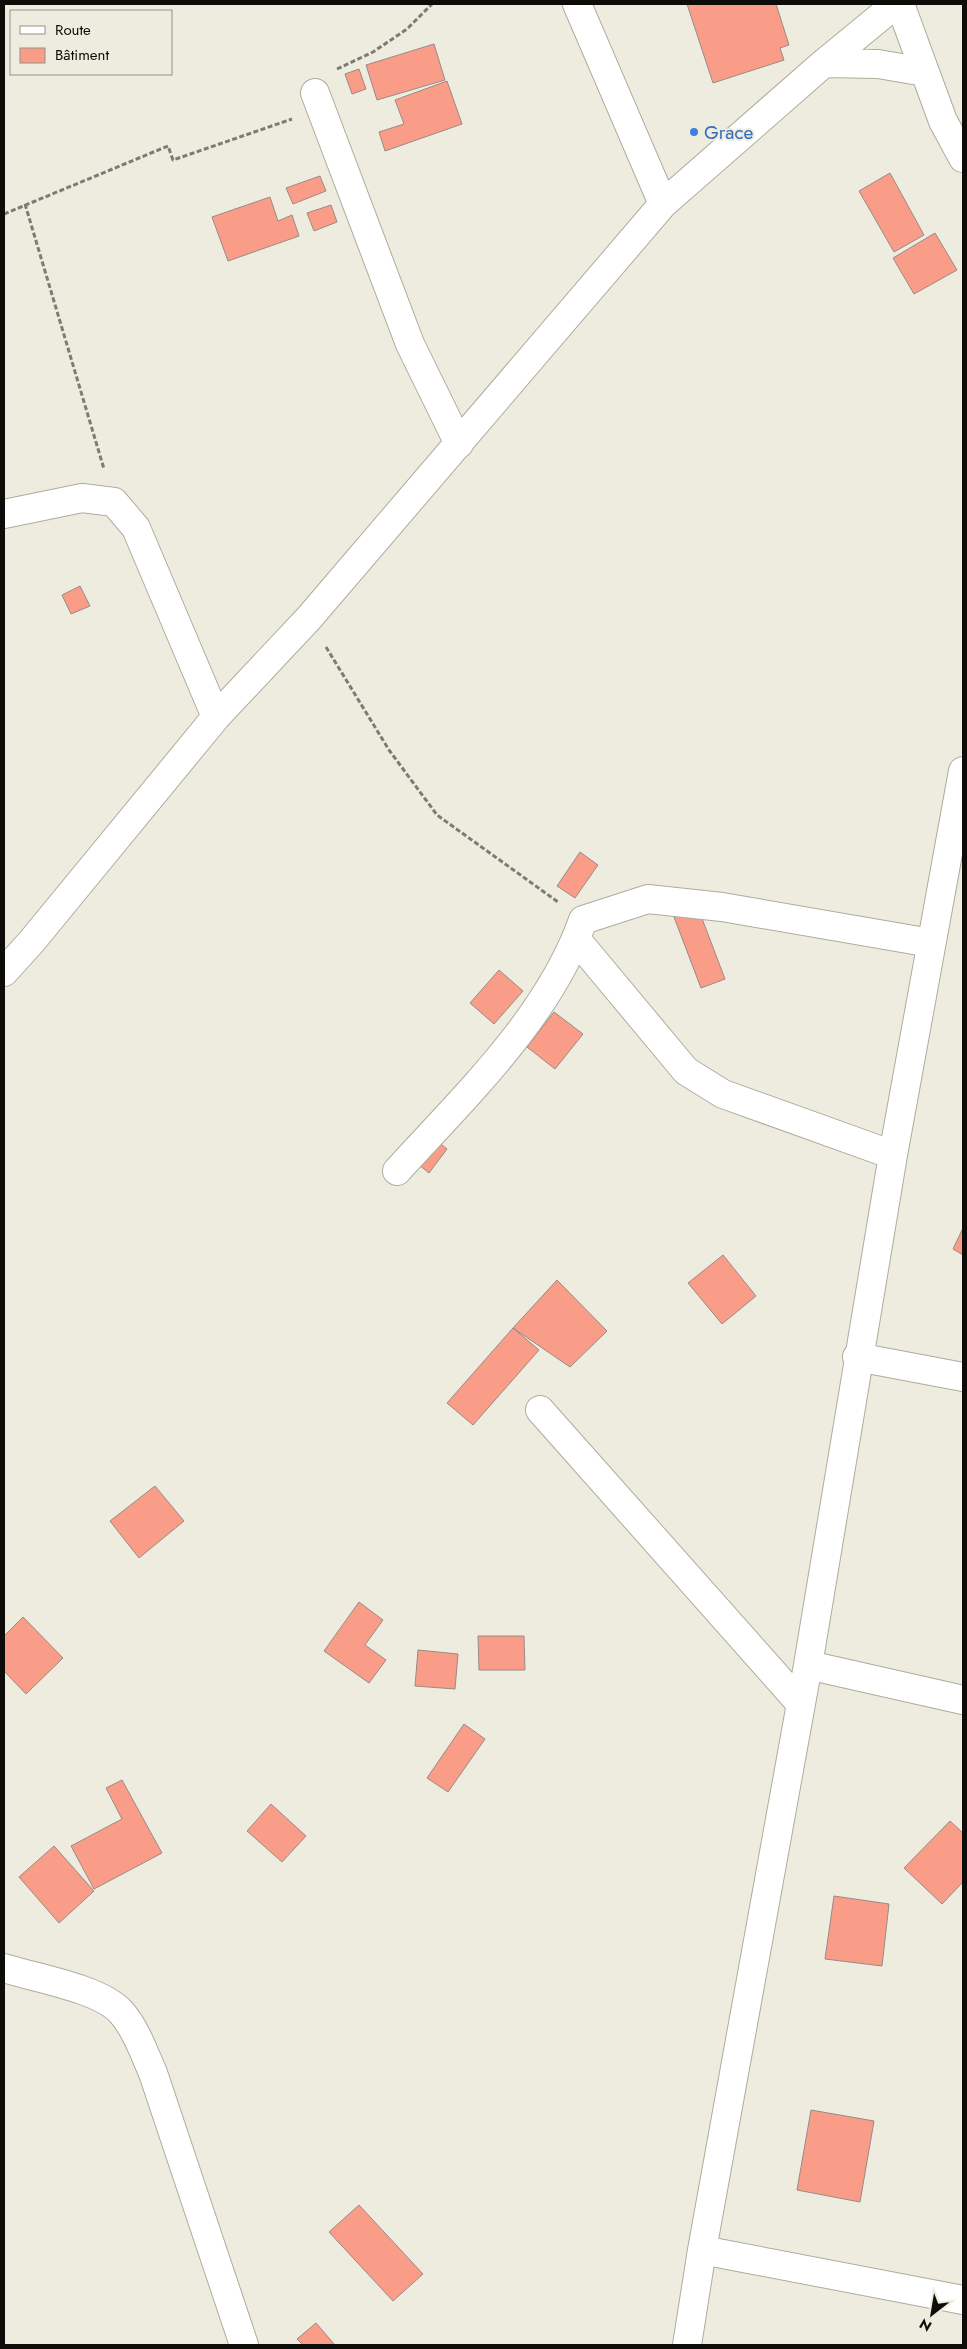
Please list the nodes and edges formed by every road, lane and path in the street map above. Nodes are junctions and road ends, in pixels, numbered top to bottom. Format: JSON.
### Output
{"nodes":[{"id":1,"x":432,"y":4,"type":"edge"},
{"id":2,"x":577,"y":4,"type":"edge"},
{"id":3,"x":898,"y":4,"type":"edge"},
{"id":4,"x":824,"y":63,"type":"junction"},
{"id":5,"x":925,"y":72,"type":"junction"},
{"id":6,"x":315,"y":93,"type":"junction"},
{"id":7,"x":963,"y":158,"type":"edge"},
{"id":8,"x":25,"y":204,"type":"junction"},
{"id":9,"x":663,"y":204,"type":"junction"},
{"id":10,"x":4,"y":214,"type":"edge"},
{"id":11,"x":459,"y":444,"type":"junction"},
{"id":12,"x":114,"y":502,"type":"junction"},
{"id":13,"x":4,"y":514,"type":"edge"},
{"id":14,"x":309,"y":618,"type":"junction"},
{"id":15,"x":216,"y":717,"type":"junction"},
{"id":16,"x":963,"y":772,"type":"edge"},
{"id":17,"x":580,"y":929,"type":"junction"},
{"id":18,"x":930,"y":943,"type":"junction"},
{"id":19,"x":4,"y":972,"type":"edge"},
{"id":20,"x":892,"y":1155,"type":"junction"},
{"id":21,"x":398,"y":1172,"type":"dead end"},
{"id":22,"x":858,"y":1357,"type":"junction"},
{"id":23,"x":963,"y":1378,"type":"edge"},
{"id":24,"x":540,"y":1410,"type":"dead end"},
{"id":25,"x":808,"y":1665,"type":"junction"},
{"id":26,"x":963,"y":1700,"type":"edge"},
{"id":27,"x":800,"y":1703,"type":"junction"},
{"id":28,"x":4,"y":1968,"type":"edge"},
{"id":29,"x":702,"y":2250,"type":"junction"},
{"id":30,"x":963,"y":2300,"type":"edge"},
{"id":31,"x":244,"y":2345,"type":"edge"},
{"id":32,"x":687,"y":2345,"type":"edge"}],
"edges":[{"from":1,"to":6,"type":"path"},
{"from":2,"to":9,"type":"street"},
{"from":3,"to":4,"type":"street"},
{"from":3,"to":5,"type":"street"},
{"from":4,"to":5,"type":"street"},
{"from":4,"to":9,"type":"street"},
{"from":5,"to":7,"type":"street"},
{"from":6,"to":8,"type":"path"},
{"from":6,"to":11,"type":"street"},
{"from":8,"to":10,"type":"path"},
{"from":8,"to":12,"type":"path"},
{"from":9,"to":11,"type":"street"},
{"from":11,"to":14,"type":"street"},
{"from":12,"to":13,"type":"street"},
{"from":12,"to":15,"type":"street"},
{"from":14,"to":15,"type":"street"},
{"from":14,"to":17,"type":"path"},
{"from":15,"to":19,"type":"street"},
{"from":16,"to":18,"type":"street"},
{"from":17,"to":18,"type":"street"},
{"from":17,"to":20,"type":"street"},
{"from":17,"to":21,"type":"street"},
{"from":18,"to":20,"type":"street"},
{"from":20,"to":22,"type":"street"},
{"from":22,"to":23,"type":"street"},
{"from":22,"to":25,"type":"street"},
{"from":24,"to":27,"type":"street"},
{"from":25,"to":26,"type":"street"},
{"from":25,"to":27,"type":"street"},
{"from":27,"to":29,"type":"street"},
{"from":28,"to":31,"type":"street"},
{"from":29,"to":30,"type":"street"},
{"from":29,"to":32,"type":"street"}]}
